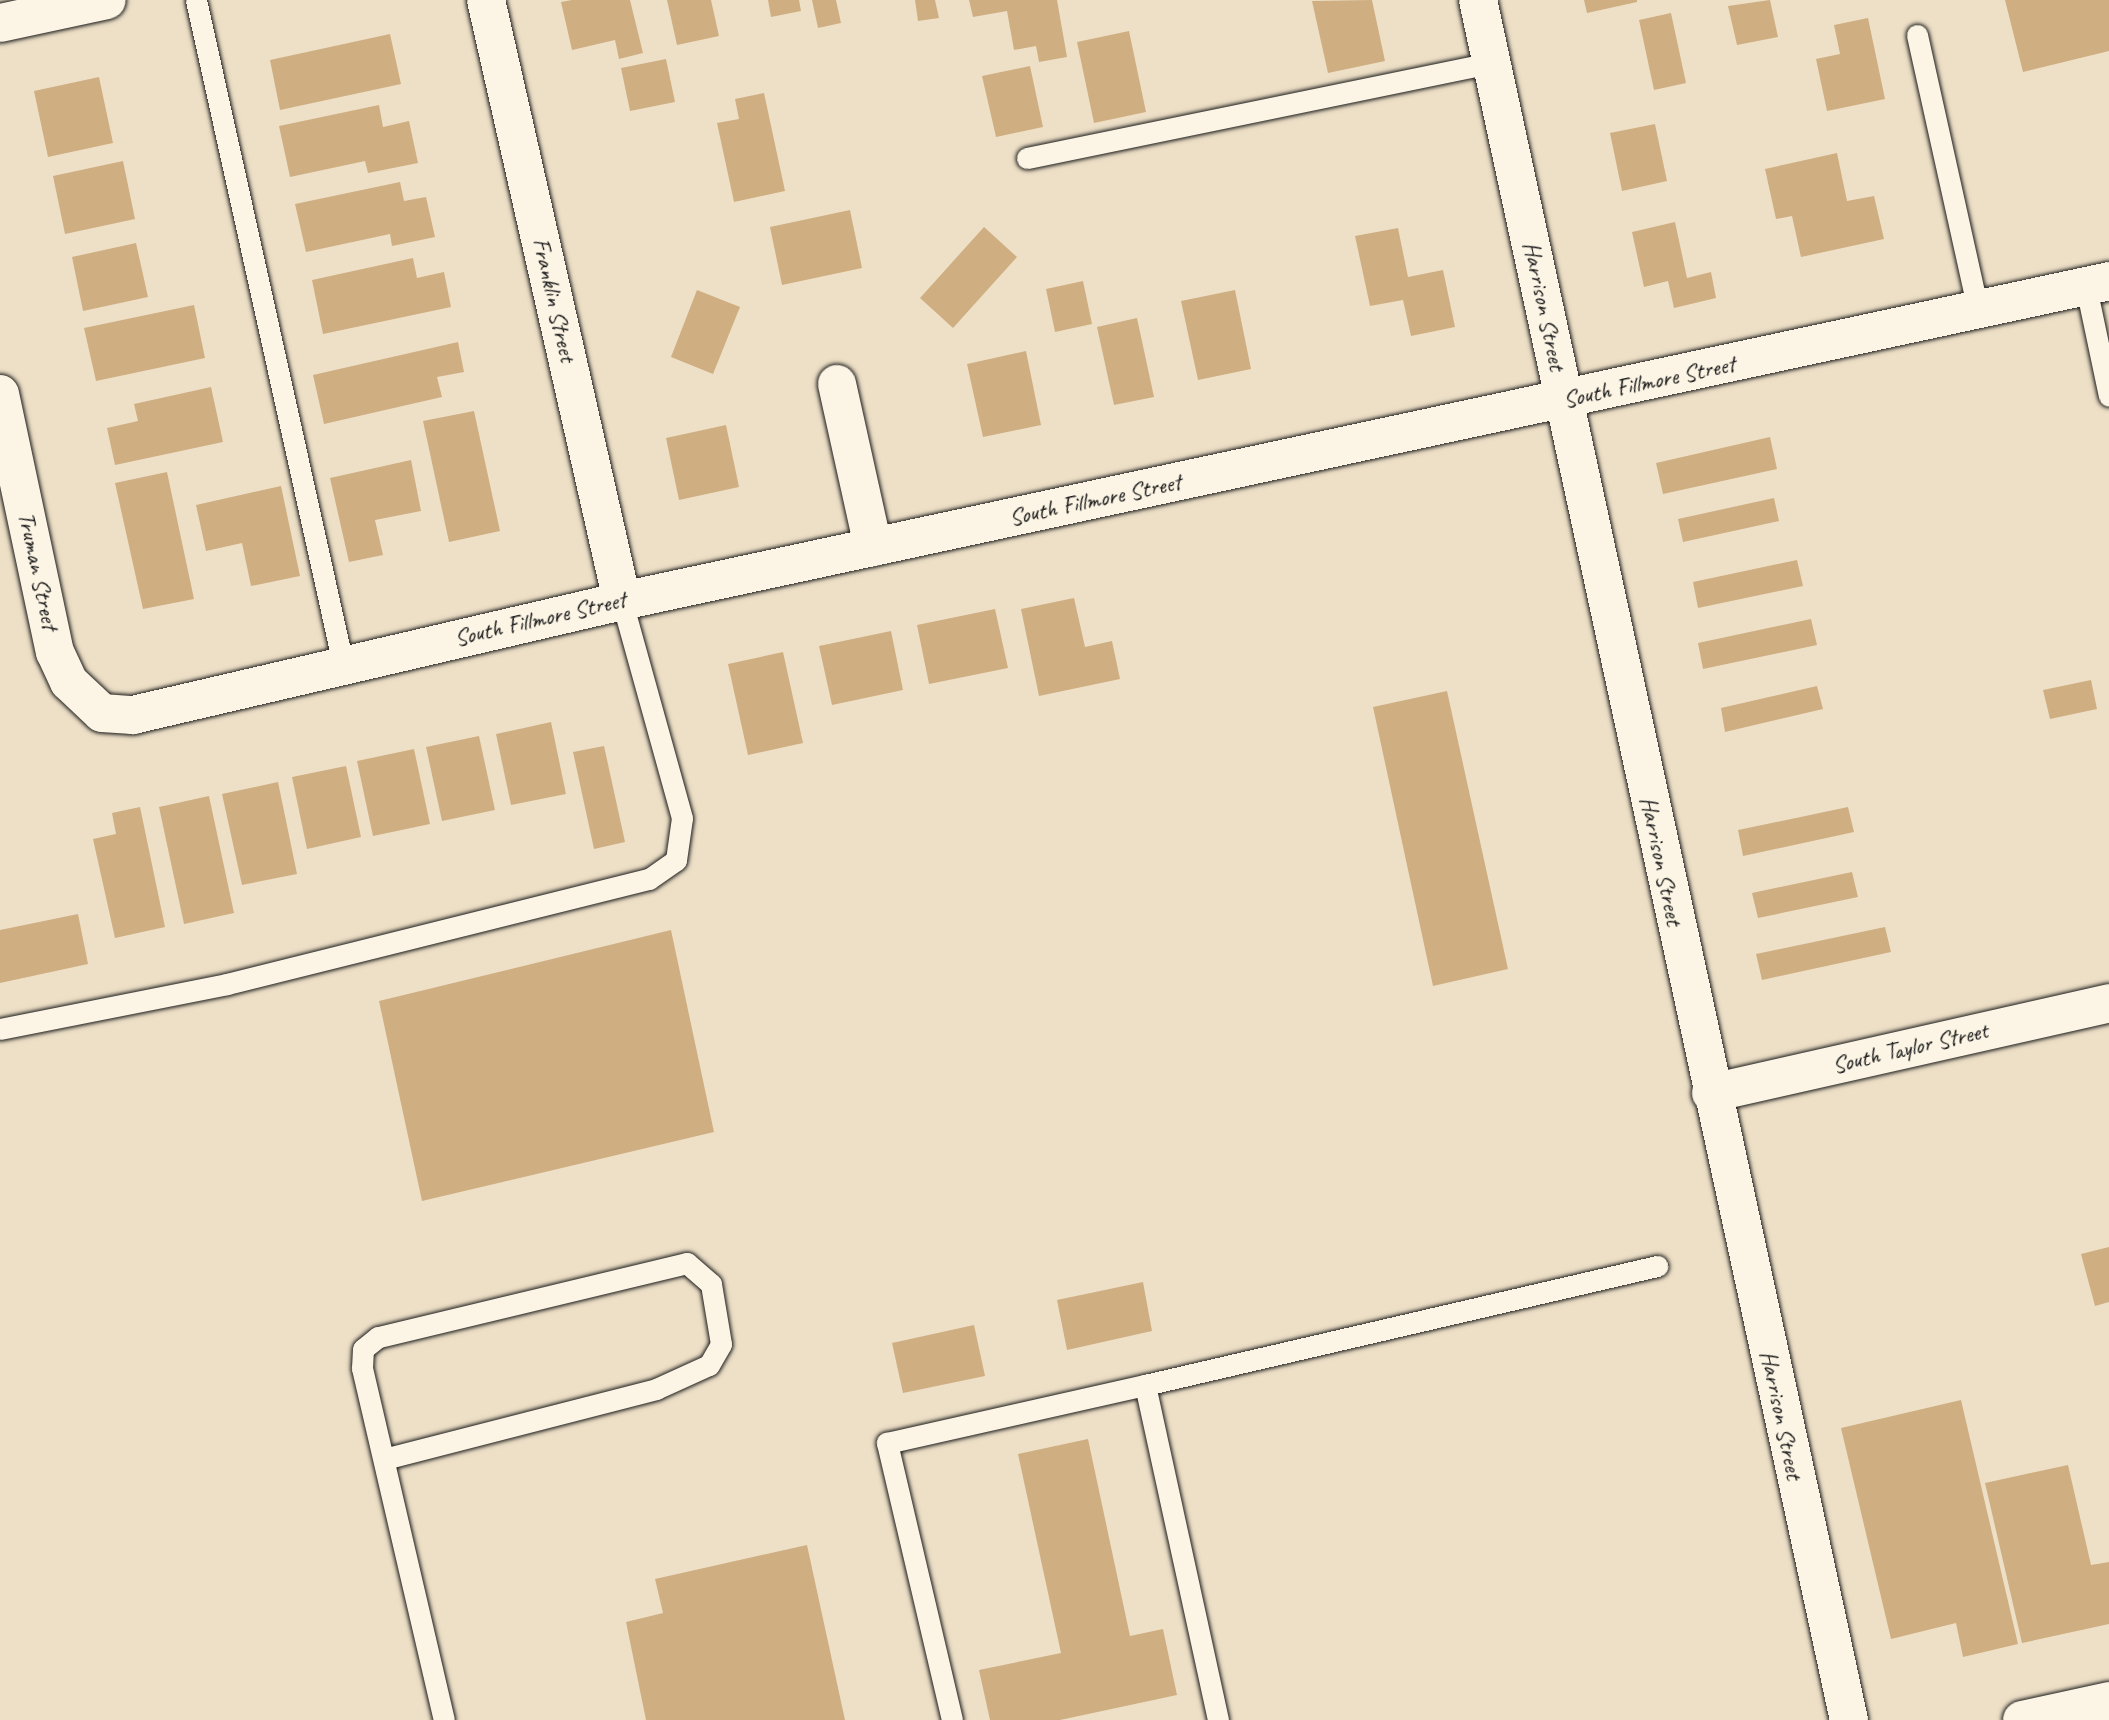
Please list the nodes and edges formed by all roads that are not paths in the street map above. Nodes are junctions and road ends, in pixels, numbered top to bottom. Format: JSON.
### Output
{"nodes":[{"id":1,"x":107,"y":0,"type":"edge"},
{"id":2,"x":197,"y":0,"type":"edge"},
{"id":3,"x":486,"y":0,"type":"edge"},
{"id":4,"x":1478,"y":0,"type":"edge"},
{"id":5,"x":0,"y":23,"type":"edge"},
{"id":6,"x":1917,"y":34,"type":"dead end"},
{"id":7,"x":1493,"y":62,"type":"junction"},
{"id":8,"x":1027,"y":158,"type":"dead end"},
{"id":9,"x":2098,"y":284,"type":"edge"},
{"id":10,"x":1978,"y":311,"type":"junction"},
{"id":11,"x":836,"y":384,"type":"dead end"},
{"id":12,"x":0,"y":394,"type":"edge"},
{"id":13,"x":2109,"y":396,"type":"edge"},
{"id":14,"x":1563,"y":401,"type":"junction"},
{"id":15,"x":873,"y":547,"type":"junction"},
{"id":16,"x":622,"y":601,"type":"junction"},
{"id":17,"x":343,"y":664,"type":"junction"},
{"id":18,"x":86,"y":698,"type":"joint"},
{"id":19,"x":2109,"y":1003,"type":"edge"},
{"id":20,"x":0,"y":1029,"type":"edge"},
{"id":21,"x":1711,"y":1093,"type":"junction"},
{"id":22,"x":1657,"y":1266,"type":"dead end"},
{"id":23,"x":1145,"y":1385,"type":"junction"},
{"id":24,"x":384,"y":1459,"type":"junction"},
{"id":25,"x":2109,"y":1701,"type":"edge"},
{"id":26,"x":444,"y":1720,"type":"edge"},
{"id":27,"x":952,"y":1720,"type":"edge"},
{"id":28,"x":1218,"y":1720,"type":"edge"},
{"id":29,"x":1849,"y":1720,"type":"edge"},
{"id":30,"x":2022,"y":1720,"type":"edge"}],
"edges":[{"from":1,"to":5,"type":"street"},
{"from":2,"to":17,"type":"lane"},
{"from":3,"to":16,"type":"street","name":"Franklin Street"},
{"from":4,"to":7,"type":"street","name":"Harrison Street"},
{"from":6,"to":10,"type":"lane"},
{"from":7,"to":8,"type":"lane"},
{"from":7,"to":14,"type":"street","name":"Harrison Street"},
{"from":9,"to":10,"type":"street","name":"South Fillmore Street"},
{"from":9,"to":13,"type":"lane"},
{"from":10,"to":14,"type":"street","name":"South Fillmore Street"},
{"from":11,"to":15,"type":"street"},
{"from":12,"to":18,"type":"street","name":"Truman Street"},
{"from":14,"to":15,"type":"street","name":"South Fillmore Street"},
{"from":14,"to":21,"type":"street","name":"Harrison Street"},
{"from":15,"to":16,"type":"street","name":"South Fillmore Street"},
{"from":16,"to":17,"type":"street","name":"South Fillmore Street"},
{"from":16,"to":20,"type":"lane"},
{"from":17,"to":18,"type":"street","name":"South Fillmore Street"},
{"from":19,"to":21,"type":"street","name":"South Taylor Street"},
{"from":21,"to":29,"type":"street","name":"Harrison Street"},
{"from":22,"to":23,"type":"lane"},
{"from":23,"to":27,"type":"lane"},
{"from":23,"to":28,"type":"lane"},
{"from":24,"to":24,"type":"lane"},
{"from":24,"to":26,"type":"lane"},
{"from":25,"to":30,"type":"street"}]}
